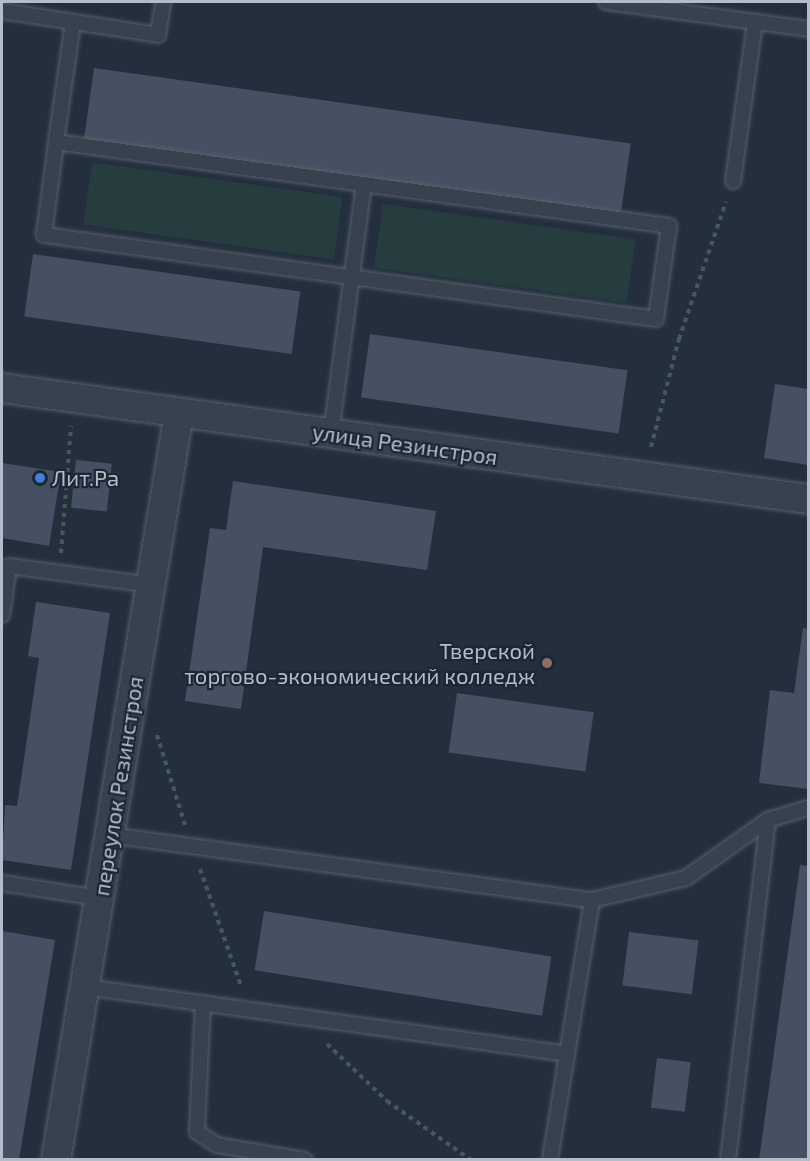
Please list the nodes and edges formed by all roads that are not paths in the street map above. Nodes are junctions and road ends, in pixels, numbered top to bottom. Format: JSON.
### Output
{"nodes":[{"id":1,"x":163,"y":2,"type":"edge"},
{"id":2,"x":606,"y":2,"type":"edge"},
{"id":3,"x":7,"y":8,"type":"edge"},
{"id":4,"x":697,"y":8,"type":"edge"},
{"id":5,"x":73,"y":22,"type":"junction"},
{"id":6,"x":755,"y":22,"type":"junction"},
{"id":7,"x":808,"y":29,"type":"edge"},
{"id":8,"x":56,"y":142,"type":"junction"},
{"id":9,"x":733,"y":181,"type":"road end"},
{"id":10,"x":364,"y":184,"type":"junction"},
{"id":11,"x":351,"y":278,"type":"junction"},
{"id":12,"x":2,"y":388,"type":"edge"},
{"id":13,"x":179,"y":413,"type":"junction"},
{"id":14,"x":331,"y":434,"type":"junction"},
{"id":15,"x":808,"y":500,"type":"edge"},
{"id":16,"x":5,"y":565,"type":"edge"},
{"id":17,"x":151,"y":585,"type":"junction"},
{"id":18,"x":2,"y":615,"type":"edge"},
{"id":19,"x":808,"y":808,"type":"edge"},
{"id":20,"x":768,"y":820,"type":"junction"},
{"id":21,"x":109,"y":836,"type":"junction"},
{"id":22,"x":2,"y":884,"type":"edge"},
{"id":23,"x":99,"y":898,"type":"junction"},
{"id":24,"x":592,"y":900,"type":"junction"},
{"id":25,"x":85,"y":987,"type":"junction"},
{"id":26,"x":203,"y":1003,"type":"junction"},
{"id":27,"x":566,"y":1054,"type":"junction"},
{"id":28,"x":56,"y":1160,"type":"edge"},
{"id":29,"x":305,"y":1160,"type":"edge"},
{"id":30,"x":550,"y":1160,"type":"edge"},
{"id":31,"x":728,"y":1160,"type":"edge"}],
"edges":[{"from":1,"to":5,"type":"lane"},
{"from":2,"to":4,"type":"lane"},
{"from":3,"to":5,"type":"lane"},
{"from":4,"to":6,"type":"lane"},
{"from":5,"to":8,"type":"lane"},
{"from":6,"to":7,"type":"lane"},
{"from":6,"to":9,"type":"lane"},
{"from":8,"to":10,"type":"lane"},
{"from":8,"to":11,"type":"lane"},
{"from":10,"to":11,"type":"lane"},
{"from":10,"to":11,"type":"lane"},
{"from":11,"to":14,"type":"lane"},
{"from":12,"to":13,"type":"street","name":"улица Резинстроя"},
{"from":13,"to":14,"type":"street","name":"улица Резинстроя"},
{"from":13,"to":17,"type":"street","name":"переулок Резинстроя"},
{"from":14,"to":15,"type":"street","name":"улица Резинстроя"},
{"from":16,"to":17,"type":"lane"},
{"from":16,"to":18,"type":"lane"},
{"from":17,"to":21,"type":"street","name":"переулок Резинстроя"},
{"from":19,"to":20,"type":"lane"},
{"from":20,"to":24,"type":"lane"},
{"from":20,"to":31,"type":"lane"},
{"from":21,"to":23,"type":"street","name":"переулок Резинстроя"},
{"from":21,"to":24,"type":"lane"},
{"from":22,"to":23,"type":"lane"},
{"from":23,"to":25,"type":"street","name":"переулок Резинстроя"},
{"from":24,"to":27,"type":"lane"},
{"from":25,"to":26,"type":"lane"},
{"from":25,"to":28,"type":"street","name":"переулок Резинстроя"},
{"from":26,"to":27,"type":"lane"},
{"from":26,"to":29,"type":"lane"},
{"from":27,"to":30,"type":"lane"}]}
